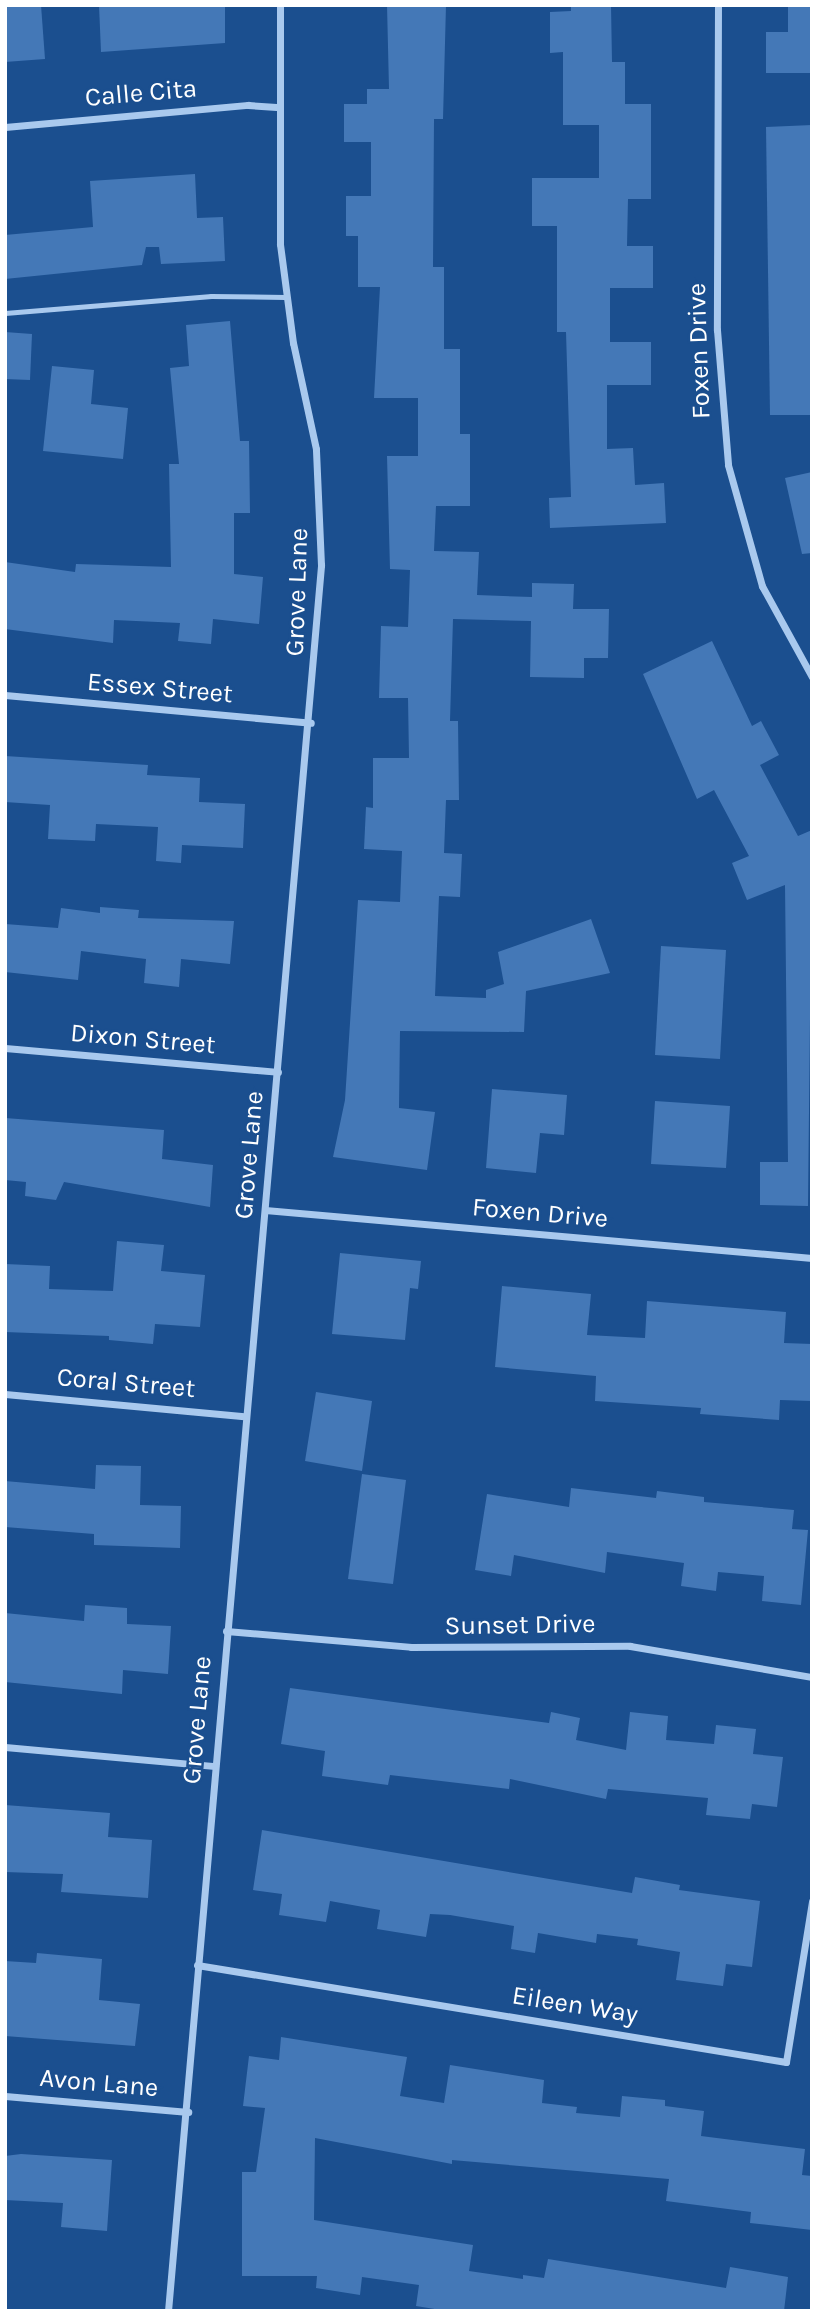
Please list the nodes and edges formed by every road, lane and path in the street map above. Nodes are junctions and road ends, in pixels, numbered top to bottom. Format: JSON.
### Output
{"nodes":[{"id":1,"x":280,"y":5,"type":"edge"},
{"id":2,"x":718,"y":5,"type":"edge"},
{"id":3,"x":280,"y":107,"type":"junction"},
{"id":4,"x":5,"y":127,"type":"edge"},
{"id":5,"x":285,"y":297,"type":"junction"},
{"id":6,"x":5,"y":313,"type":"edge"},
{"id":7,"x":812,"y":677,"type":"edge"},
{"id":8,"x":5,"y":695,"type":"edge"},
{"id":9,"x":312,"y":723,"type":"junction"},
{"id":10,"x":5,"y":1048,"type":"edge"},
{"id":11,"x":278,"y":1072,"type":"junction"},
{"id":12,"x":265,"y":1210,"type":"junction"},
{"id":13,"x":812,"y":1258,"type":"edge"},
{"id":14,"x":5,"y":1394,"type":"edge"},
{"id":15,"x":244,"y":1416,"type":"junction"},
{"id":16,"x":226,"y":1631,"type":"junction"},
{"id":17,"x":812,"y":1677,"type":"edge"},
{"id":18,"x":5,"y":1747,"type":"edge"},
{"id":19,"x":215,"y":1766,"type":"junction"},
{"id":20,"x":812,"y":1901,"type":"edge"},
{"id":21,"x":197,"y":1965,"type":"junction"},
{"id":22,"x":5,"y":2096,"type":"edge"},
{"id":23,"x":188,"y":2112,"type":"junction"},
{"id":24,"x":168,"y":2311,"type":"edge"}],
"edges":[{"from":1,"to":3,"type":"street","name":"Grove Lane"},
{"from":2,"to":7,"type":"street","name":"Foxen Drive"},
{"from":3,"to":4,"type":"street","name":"Calle Cita"},
{"from":3,"to":5,"type":"street","name":"Grove Lane"},
{"from":5,"to":6,"type":"lane"},
{"from":5,"to":9,"type":"street","name":"Grove Lane"},
{"from":8,"to":9,"type":"street","name":"Essex Street"},
{"from":9,"to":11,"type":"street","name":"Grove Lane"},
{"from":10,"to":11,"type":"street","name":"Dixon Street"},
{"from":11,"to":12,"type":"street","name":"Grove Lane"},
{"from":12,"to":13,"type":"street","name":"Foxen Drive"},
{"from":12,"to":15,"type":"street","name":"Grove Lane"},
{"from":14,"to":15,"type":"street","name":"Coral Street"},
{"from":15,"to":16,"type":"street","name":"Grove Lane"},
{"from":16,"to":17,"type":"street","name":"Sunset Drive"},
{"from":16,"to":19,"type":"street","name":"Grove Lane"},
{"from":18,"to":19,"type":"street"},
{"from":19,"to":21,"type":"street","name":"Grove Lane"},
{"from":20,"to":21,"type":"street","name":"Eileen Way"},
{"from":21,"to":23,"type":"street","name":"Grove Lane"},
{"from":22,"to":23,"type":"street","name":"Avon Lane"},
{"from":23,"to":24,"type":"street","name":"Grove Lane"}]}
